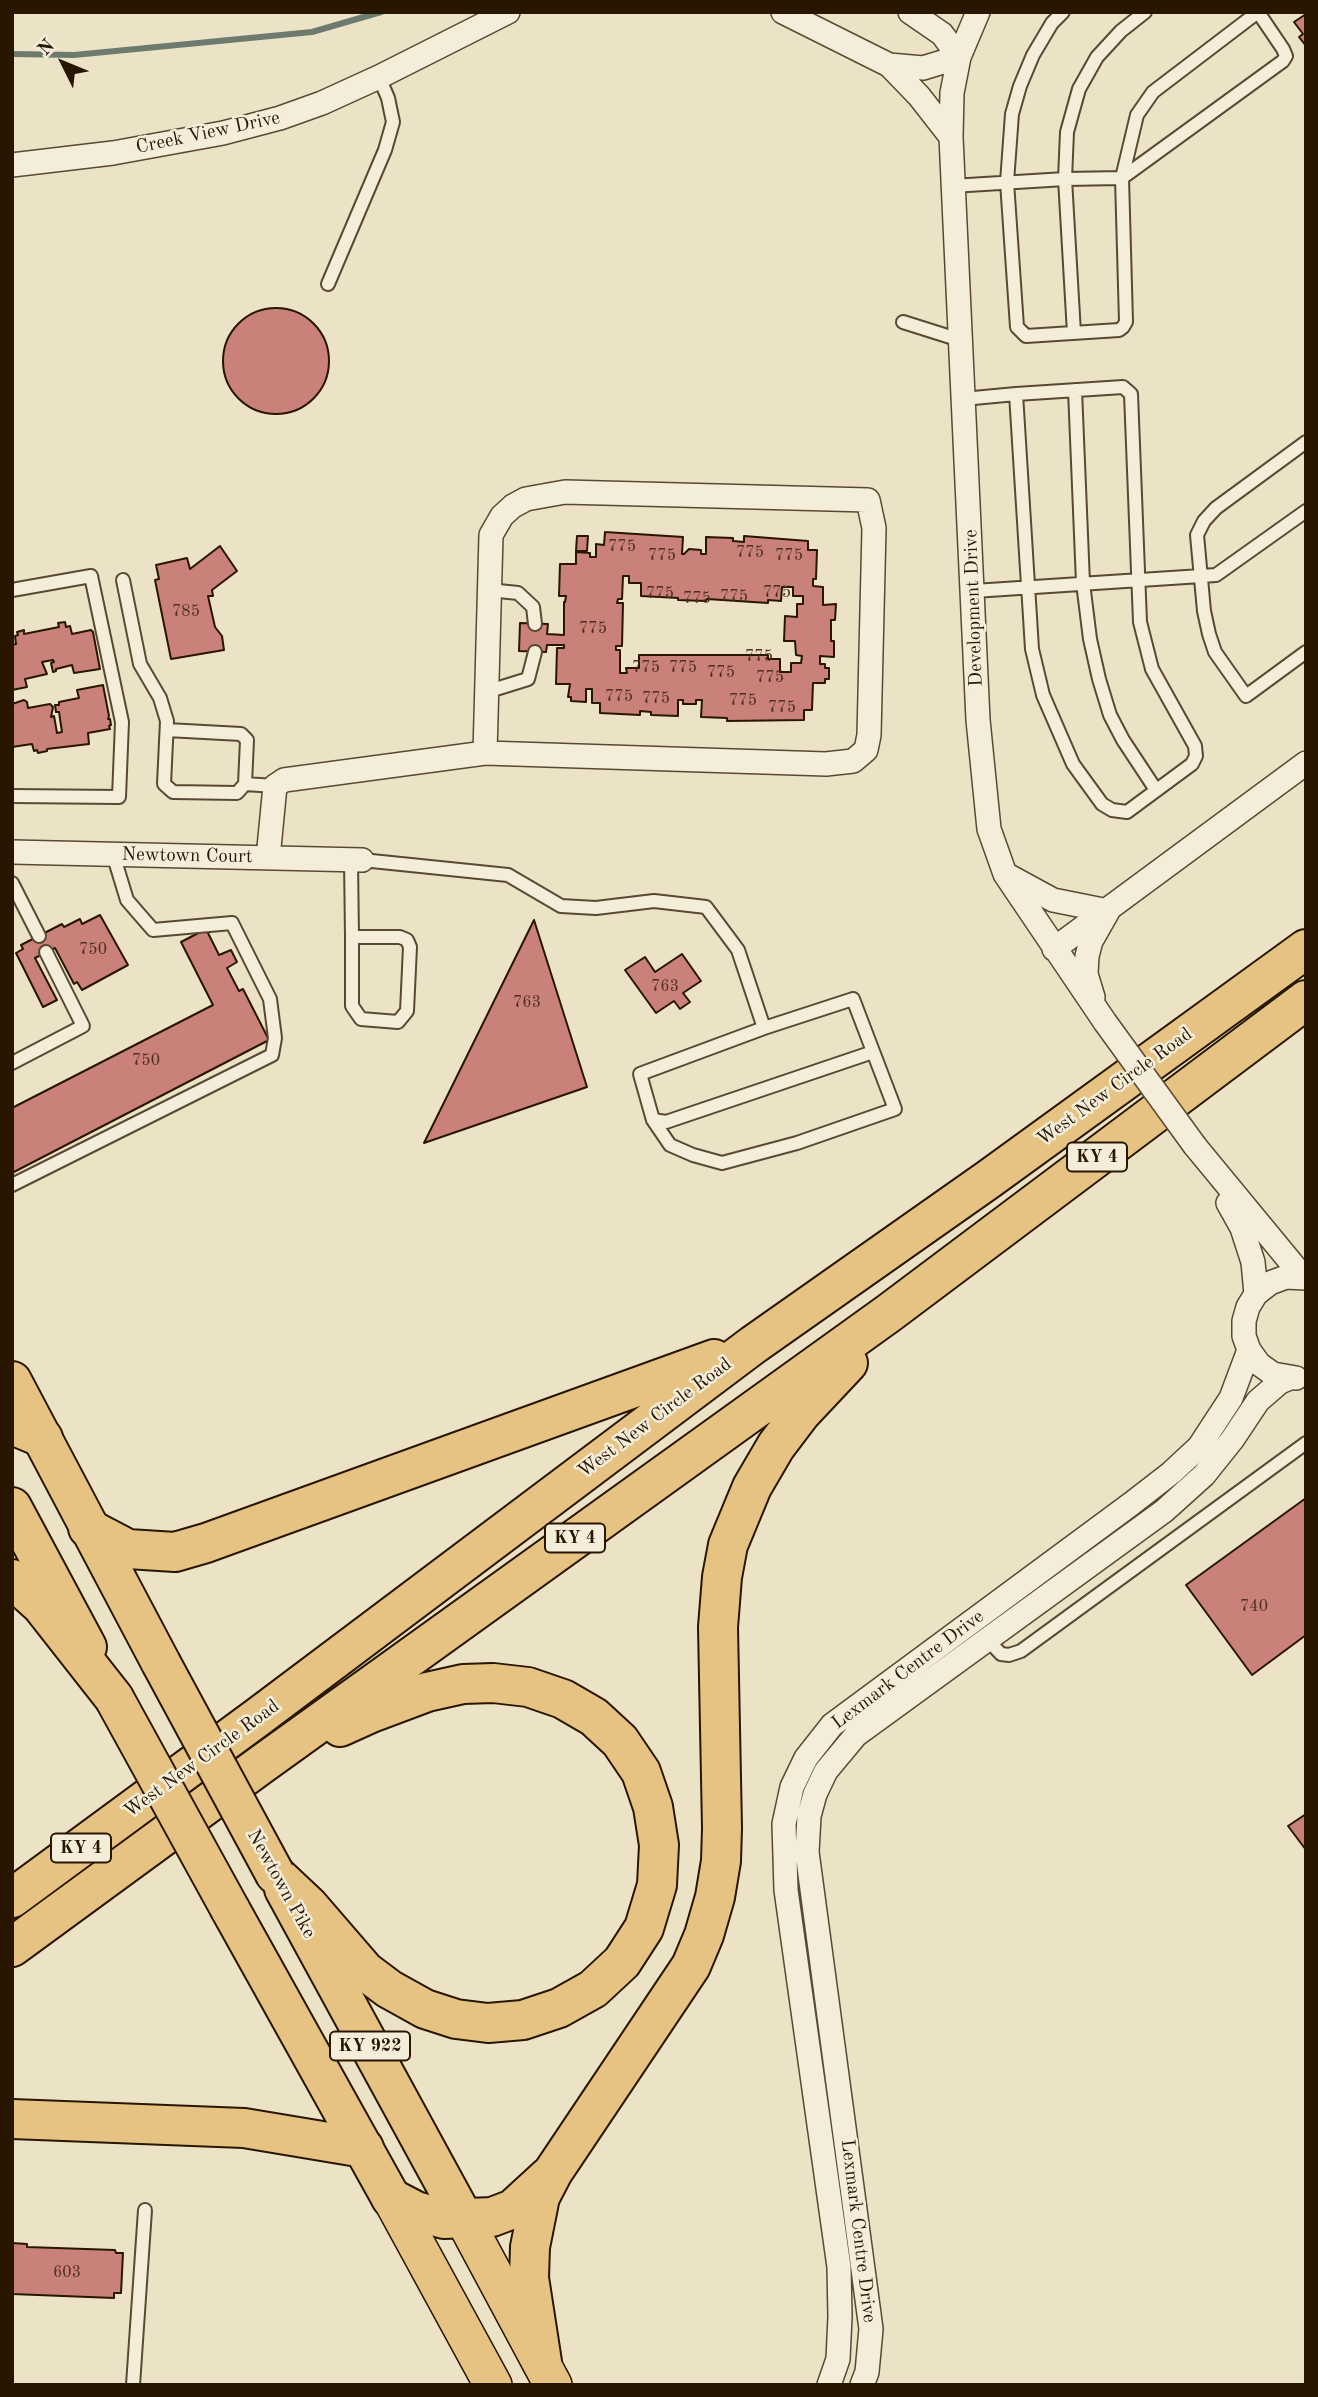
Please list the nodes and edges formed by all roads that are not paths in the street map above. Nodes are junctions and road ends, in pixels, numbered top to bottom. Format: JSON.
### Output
{"nodes":[{"id":1,"x":508,"y":12,"type":"edge"},
{"id":2,"x":783,"y":12,"type":"edge"},
{"id":3,"x":909,"y":12,"type":"edge"},
{"id":4,"x":978,"y":12,"type":"edge"},
{"id":5,"x":1063,"y":12,"type":"edge"},
{"id":6,"x":1145,"y":12,"type":"edge"},
{"id":7,"x":1258,"y":12,"type":"edge"},
{"id":8,"x":959,"y":57,"type":"junction"},
{"id":9,"x":889,"y":65,"type":"junction"},
{"id":10,"x":379,"y":77,"type":"junction"},
{"id":11,"x":951,"y":137,"type":"junction"},
{"id":12,"x":12,"y":165,"type":"edge"},
{"id":13,"x":1122,"y":178,"type":"junction"},
{"id":14,"x":1065,"y":179,"type":"junction"},
{"id":15,"x":1007,"y":182,"type":"junction"},
{"id":16,"x":953,"y":186,"type":"junction"},
{"id":17,"x":328,"y":284,"type":"dead end"},
{"id":18,"x":903,"y":322,"type":"dead end"},
{"id":19,"x":1074,"y":333,"type":"junction"},
{"id":20,"x":960,"y":340,"type":"junction"},
{"id":21,"x":1075,"y":390,"type":"junction"},
{"id":22,"x":1016,"y":394,"type":"junction"},
{"id":23,"x":964,"y":399,"type":"junction"},
{"id":24,"x":1306,"y":442,"type":"edge"},
{"id":25,"x":1306,"y":511,"type":"edge"},
{"id":26,"x":1200,"y":577,"type":"junction"},
{"id":27,"x":123,"y":579,"type":"dead end"},
{"id":28,"x":1137,"y":580,"type":"junction"},
{"id":29,"x":1083,"y":583,"type":"junction"},
{"id":30,"x":1028,"y":587,"type":"junction"},
{"id":31,"x":12,"y":590,"type":"edge"},
{"id":32,"x":489,"y":590,"type":"junction"},
{"id":33,"x":974,"y":591,"type":"junction"},
{"id":34,"x":535,"y":624,"type":"dead end"},
{"id":35,"x":535,"y":652,"type":"dead end"},
{"id":36,"x":1306,"y":652,"type":"edge"},
{"id":37,"x":486,"y":692,"type":"junction"},
{"id":38,"x":167,"y":730,"type":"junction"},
{"id":39,"x":485,"y":753,"type":"junction"},
{"id":40,"x":1306,"y":762,"type":"edge"},
{"id":41,"x":244,"y":784,"type":"junction"},
{"id":42,"x":275,"y":786,"type":"junction"},
{"id":43,"x":1156,"y":790,"type":"junction"},
{"id":44,"x":12,"y":796,"type":"edge"},
{"id":45,"x":12,"y":852,"type":"edge"},
{"id":46,"x":113,"y":854,"type":"junction"},
{"id":47,"x":268,"y":858,"type":"junction"},
{"id":48,"x":357,"y":860,"type":"junction"},
{"id":49,"x":1005,"y":874,"type":"junction"},
{"id":50,"x":12,"y":883,"type":"edge"},
{"id":51,"x":1108,"y":911,"type":"junction"},
{"id":52,"x":36,"y":931,"type":"dead end"},
{"id":53,"x":352,"y":937,"type":"junction"},
{"id":54,"x":1054,"y":949,"type":"junction"},
{"id":55,"x":1306,"y":949,"type":"edge"},
{"id":56,"x":46,"y":952,"type":"dead end"},
{"id":57,"x":1306,"y":1000,"type":"edge"},
{"id":58,"x":1105,"y":1022,"type":"junction"},
{"id":59,"x":764,"y":1028,"type":"junction"},
{"id":60,"x":873,"y":1052,"type":"junction"},
{"id":61,"x":12,"y":1063,"type":"edge"},
{"id":62,"x":653,"y":1120,"type":"junction"},
{"id":63,"x":1195,"y":1146,"type":"junction"},
{"id":64,"x":12,"y":1185,"type":"edge"},
{"id":65,"x":1304,"y":1277,"type":"edge"},
{"id":66,"x":1256,"y":1294,"type":"junction"},
{"id":67,"x":889,"y":1313,"type":"junction"},
{"id":68,"x":753,"y":1345,"type":"junction"},
{"id":69,"x":1249,"y":1350,"type":"junction"},
{"id":70,"x":1298,"y":1377,"type":"edge"},
{"id":71,"x":12,"y":1381,"type":"edge"},
{"id":72,"x":28,"y":1431,"type":"edge"},
{"id":73,"x":1306,"y":1443,"type":"edge"},
{"id":74,"x":12,"y":1507,"type":"edge"},
{"id":75,"x":88,"y":1528,"type":"junction"},
{"id":76,"x":12,"y":1579,"type":"edge"},
{"id":77,"x":972,"y":1620,"type":"junction"},
{"id":78,"x":987,"y":1639,"type":"junction"},
{"id":79,"x":114,"y":1698,"type":"junction"},
{"id":80,"x":262,"y":1764,"type":"junction"},
{"id":81,"x":150,"y":1797,"type":"junction"},
{"id":82,"x":12,"y":1869,"type":"edge"},
{"id":83,"x":275,"y":1874,"type":"junction"},
{"id":84,"x":12,"y":1899,"type":"edge"},
{"id":85,"x":12,"y":1947,"type":"edge"},
{"id":86,"x":12,"y":2119,"type":"edge"},
{"id":87,"x":364,"y":2148,"type":"junction"},
{"id":88,"x":552,"y":2172,"type":"junction"},
{"id":89,"x":391,"y":2198,"type":"junction"},
{"id":90,"x":145,"y":2210,"type":"dead end"},
{"id":91,"x":464,"y":2219,"type":"junction"},
{"id":92,"x":547,"y":2373,"type":"edge"},
{"id":93,"x":133,"y":2385,"type":"edge"},
{"id":94,"x":493,"y":2385,"type":"edge"},
{"id":95,"x":830,"y":2385,"type":"edge"},
{"id":96,"x":862,"y":2385,"type":"edge"}],
"edges":[{"from":1,"to":10,"type":"street","name":"Creek View Drive"},
{"from":2,"to":9,"type":"street"},
{"from":3,"to":8,"type":"street"},
{"from":4,"to":8,"type":"street","name":"Development Drive"},
{"from":5,"to":15,"type":"lane"},
{"from":6,"to":14,"type":"lane"},
{"from":7,"to":13,"type":"lane"},
{"from":7,"to":13,"type":"lane"},
{"from":8,"to":9,"type":"street"},
{"from":8,"to":11,"type":"street","name":"Development Drive"},
{"from":9,"to":11,"type":"street"},
{"from":10,"to":12,"type":"street","name":"Creek View Drive"},
{"from":10,"to":17,"type":"lane"},
{"from":11,"to":16,"type":"street","name":"Development Drive"},
{"from":13,"to":14,"type":"lane"},
{"from":13,"to":19,"type":"lane"},
{"from":14,"to":15,"type":"lane"},
{"from":14,"to":19,"type":"lane"},
{"from":15,"to":16,"type":"lane"},
{"from":15,"to":19,"type":"lane"},
{"from":16,"to":20,"type":"street","name":"Development Drive"},
{"from":18,"to":20,"type":"lane"},
{"from":20,"to":23,"type":"street","name":"Development Drive"},
{"from":21,"to":22,"type":"lane"},
{"from":21,"to":28,"type":"lane"},
{"from":21,"to":29,"type":"lane"},
{"from":22,"to":23,"type":"lane"},
{"from":22,"to":30,"type":"lane"},
{"from":23,"to":33,"type":"street","name":"Development Drive"},
{"from":24,"to":26,"type":"lane"},
{"from":25,"to":26,"type":"lane"},
{"from":26,"to":28,"type":"lane"},
{"from":26,"to":36,"type":"lane"},
{"from":27,"to":38,"type":"lane"},
{"from":28,"to":29,"type":"lane"},
{"from":28,"to":43,"type":"lane"},
{"from":29,"to":30,"type":"lane"},
{"from":29,"to":43,"type":"lane"},
{"from":30,"to":33,"type":"lane"},
{"from":30,"to":43,"type":"lane"},
{"from":31,"to":44,"type":"lane"},
{"from":32,"to":34,"type":"lane"},
{"from":32,"to":37,"type":"street"},
{"from":32,"to":39,"type":"street"},
{"from":33,"to":49,"type":"street","name":"Development Drive"},
{"from":35,"to":37,"type":"lane"},
{"from":37,"to":39,"type":"street"},
{"from":38,"to":41,"type":"lane"},
{"from":38,"to":41,"type":"lane"},
{"from":39,"to":42,"type":"street"},
{"from":40,"to":51,"type":"street"},
{"from":41,"to":42,"type":"lane"},
{"from":42,"to":47,"type":"street"},
{"from":45,"to":46,"type":"street","name":"Newtown Court"},
{"from":46,"to":47,"type":"street","name":"Newtown Court"},
{"from":46,"to":64,"type":"lane"},
{"from":47,"to":48,"type":"street","name":"Newtown Court"},
{"from":48,"to":53,"type":"lane"},
{"from":48,"to":59,"type":"lane"},
{"from":49,"to":51,"type":"street"},
{"from":49,"to":54,"type":"street","name":"Development Drive"},
{"from":50,"to":52,"type":"lane"},
{"from":51,"to":54,"type":"street"},
{"from":51,"to":58,"type":"street"},
{"from":53,"to":53,"type":"lane"},
{"from":54,"to":58,"type":"street","name":"Development Drive"},
{"from":55,"to":68,"type":"highway","name":"West New Circle Road","number":"KY 4"},
{"from":56,"to":61,"type":"lane"},
{"from":57,"to":67,"type":"highway","name":"West New Circle Road","number":"KY 4"},
{"from":58,"to":63,"type":"street","name":"Development Drive","bridge":true},
{"from":59,"to":60,"type":"lane"},
{"from":59,"to":62,"type":"lane"},
{"from":60,"to":62,"type":"lane"},
{"from":60,"to":62,"type":"lane"},
{"from":63,"to":65,"type":"street","name":"Development Drive"},
{"from":63,"to":66,"type":"street","name":"Development Drive"},
{"from":65,"to":66,"type":"street"},
{"from":66,"to":69,"type":"street"},
{"from":67,"to":80,"type":"highway","name":"West New Circle Road","number":"KY 4"},
{"from":67,"to":88,"type":"highway"},
{"from":68,"to":75,"type":"highway"},
{"from":68,"to":81,"type":"highway","name":"West New Circle Road","number":"KY 4"},
{"from":69,"to":70,"type":"street"},
{"from":69,"to":77,"type":"street","name":"Lexmark Centre Drive"},
{"from":70,"to":78,"type":"street","name":"Lexmark Centre Drive"},
{"from":71,"to":72,"type":"highway","name":"Newtown Pike","number":"KY 922"},
{"from":72,"to":75,"type":"highway","name":"Newtown Pike","number":"KY 922"},
{"from":73,"to":78,"type":"lane"},
{"from":74,"to":79,"type":"highway","number":"KY 922"},
{"from":75,"to":83,"type":"highway","name":"Newtown Pike","number":"KY 922","bridge":true},
{"from":76,"to":79,"type":"highway"},
{"from":77,"to":78,"type":"lane"},
{"from":77,"to":95,"type":"street","name":"Lexmark Centre Drive"},
{"from":78,"to":96,"type":"street","name":"Lexmark Centre Drive"},
{"from":79,"to":87,"type":"highway","number":"KY 922","bridge":true},
{"from":80,"to":83,"type":"highway"},
{"from":80,"to":85,"type":"highway","name":"West New Circle Road","number":"KY 4"},
{"from":81,"to":82,"type":"highway"},
{"from":81,"to":84,"type":"highway","name":"West New Circle Road","number":"KY 4"},
{"from":83,"to":91,"type":"highway","name":"Newtown Pike","number":"KY 922"},
{"from":86,"to":87,"type":"highway"},
{"from":87,"to":89,"type":"highway","number":"KY 922"},
{"from":88,"to":91,"type":"highway"},
{"from":88,"to":92,"type":"highway"},
{"from":89,"to":91,"type":"highway"},
{"from":89,"to":94,"type":"main road","number":"KY 922"},
{"from":90,"to":93,"type":"lane"},
{"from":91,"to":92,"type":"main road","name":"Newtown Pike","number":"KY 922"}]}
